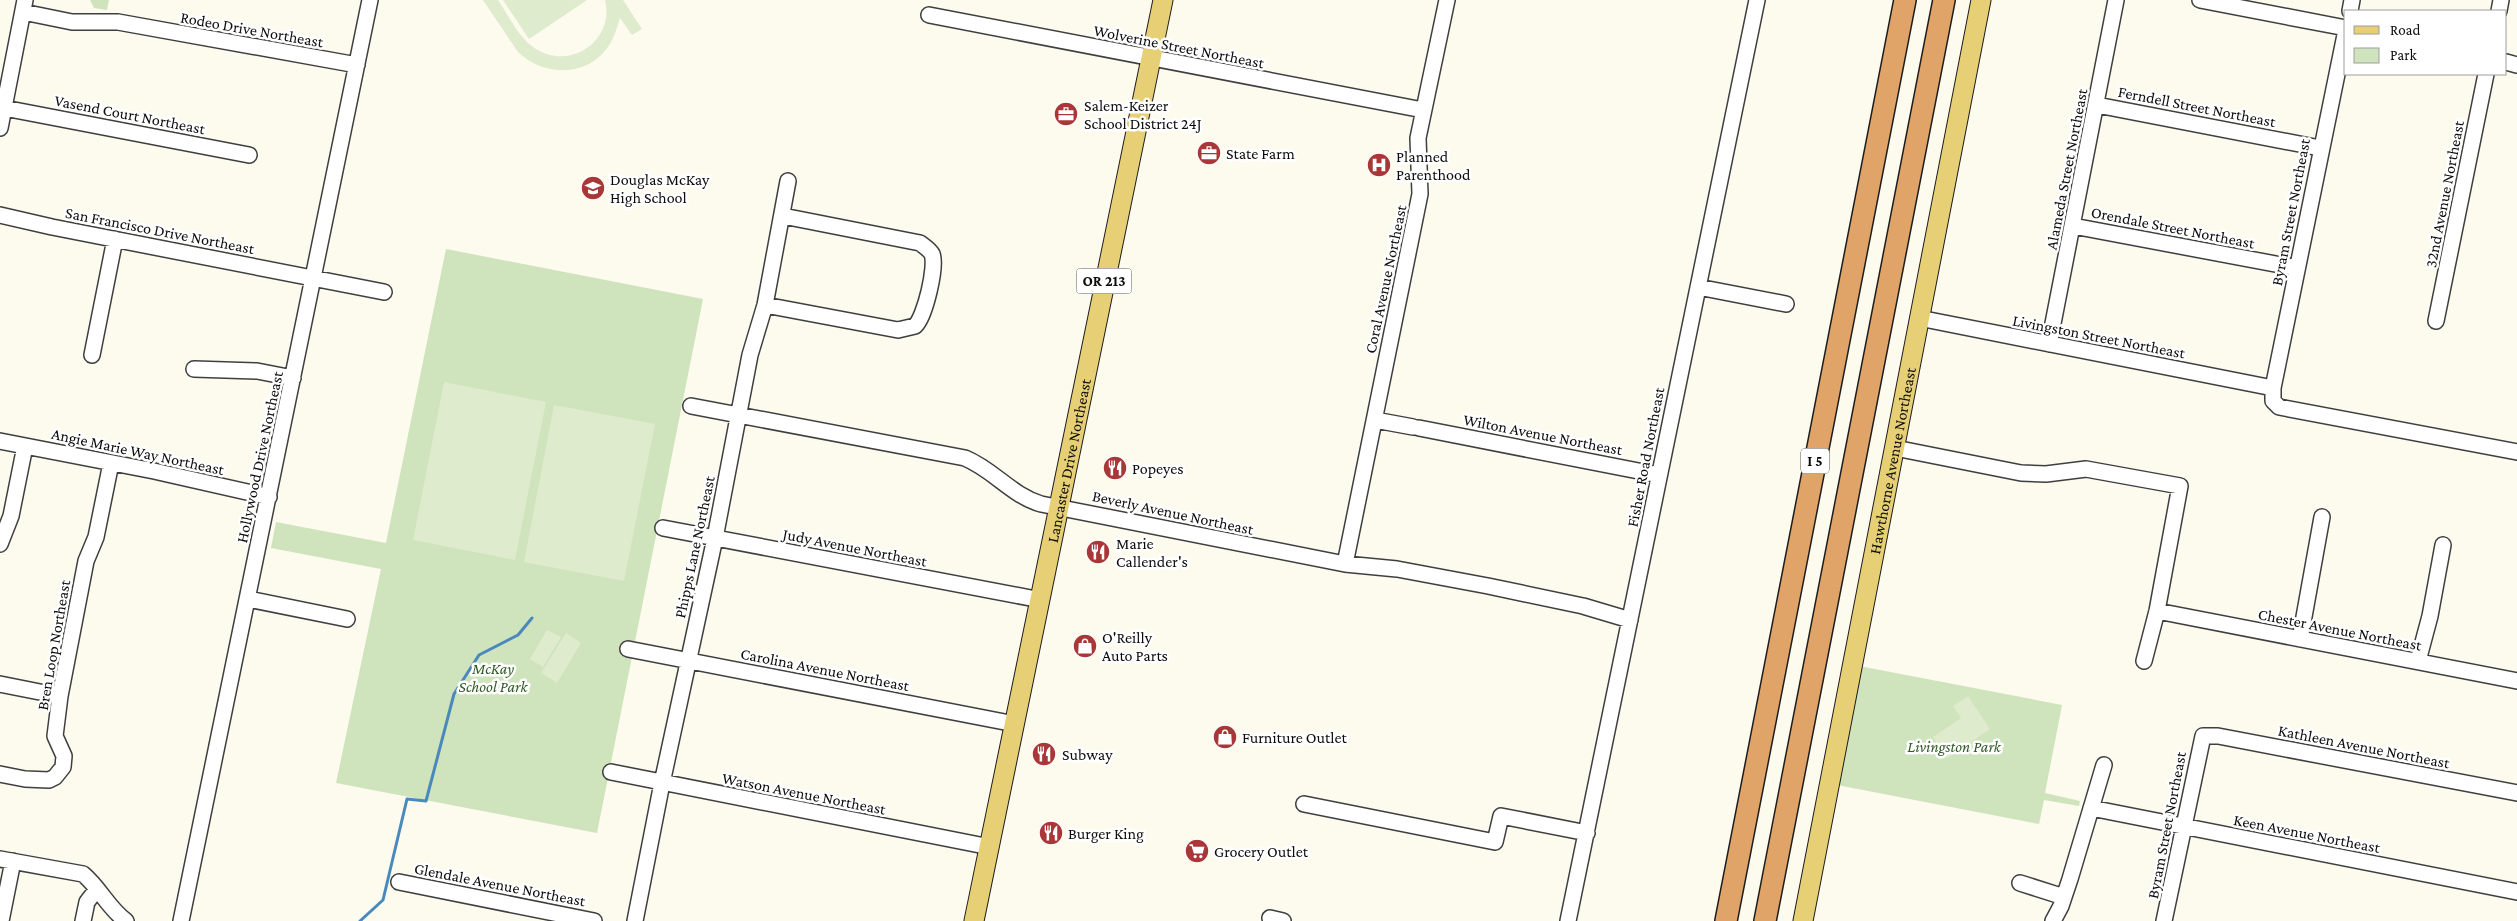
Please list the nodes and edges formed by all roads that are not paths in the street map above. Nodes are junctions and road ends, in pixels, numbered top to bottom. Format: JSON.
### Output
{"nodes":[{"id":1,"x":370,"y":0,"type":"edge"},
{"id":2,"x":1163,"y":0,"type":"edge"},
{"id":3,"x":1447,"y":0,"type":"edge"},
{"id":4,"x":1757,"y":0,"type":"edge"},
{"id":5,"x":1905,"y":0,"type":"edge"},
{"id":6,"x":1944,"y":0,"type":"edge"},
{"id":7,"x":1981,"y":0,"type":"edge"},
{"id":8,"x":2116,"y":0,"type":"edge"},
{"id":9,"x":2200,"y":0,"type":"edge"},
{"id":10,"x":24,"y":6,"type":"edge"},
{"id":11,"x":929,"y":15,"type":"dead end"},
{"id":12,"x":2344,"y":29,"type":"edge"},
{"id":13,"x":2344,"y":38,"type":"edge"},
{"id":14,"x":1150,"y":57,"type":"junction"},
{"id":15,"x":357,"y":66,"type":"junction"},
{"id":16,"x":2486,"y":75,"type":"edge"},
{"id":17,"x":2097,"y":105,"type":"junction"},
{"id":18,"x":4,"y":108,"type":"junction"},
{"id":19,"x":1423,"y":110,"type":"junction"},
{"id":20,"x":0,"y":128,"type":"edge"},
{"id":21,"x":2320,"y":148,"type":"junction"},
{"id":22,"x":249,"y":155,"type":"dead end"},
{"id":23,"x":788,"y":181,"type":"dead end"},
{"id":24,"x":0,"y":215,"type":"edge"},
{"id":25,"x":783,"y":216,"type":"junction"},
{"id":26,"x":2073,"y":226,"type":"junction"},
{"id":27,"x":115,"y":239,"type":"junction"},
{"id":28,"x":2297,"y":268,"type":"junction"},
{"id":29,"x":314,"y":277,"type":"junction"},
{"id":30,"x":1698,"y":287,"type":"junction"},
{"id":31,"x":384,"y":292,"type":"dead end"},
{"id":32,"x":1786,"y":304,"type":"dead end"},
{"id":33,"x":765,"y":305,"type":"junction"},
{"id":34,"x":1919,"y":318,"type":"junction"},
{"id":35,"x":2436,"y":320,"type":"dead end"},
{"id":36,"x":2049,"y":344,"type":"junction"},
{"id":37,"x":92,"y":355,"type":"dead end"},
{"id":38,"x":194,"y":369,"type":"dead end"},
{"id":39,"x":293,"y":378,"type":"junction"},
{"id":40,"x":2273,"y":395,"type":"junction"},
{"id":41,"x":691,"y":406,"type":"dead end"},
{"id":42,"x":739,"y":416,"type":"junction"},
{"id":43,"x":1375,"y":420,"type":"junction"},
{"id":44,"x":0,"y":441,"type":"edge"},
{"id":45,"x":25,"y":446,"type":"junction"},
{"id":46,"x":1894,"y":448,"type":"junction"},
{"id":47,"x":2517,"y":452,"type":"edge"},
{"id":48,"x":111,"y":463,"type":"junction"},
{"id":49,"x":1659,"y":474,"type":"junction"},
{"id":50,"x":269,"y":497,"type":"junction"},
{"id":51,"x":1059,"y":507,"type":"junction"},
{"id":52,"x":2322,"y":517,"type":"dead end"},
{"id":53,"x":663,"y":528,"type":"dead end"},
{"id":54,"x":715,"y":538,"type":"junction"},
{"id":55,"x":0,"y":544,"type":"edge"},
{"id":56,"x":2443,"y":545,"type":"dead end"},
{"id":57,"x":1345,"y":564,"type":"junction"},
{"id":58,"x":248,"y":599,"type":"junction"},
{"id":59,"x":1040,"y":600,"type":"junction"},
{"id":60,"x":2157,"y":611,"type":"junction"},
{"id":61,"x":348,"y":619,"type":"dead end"},
{"id":62,"x":1630,"y":620,"type":"junction"},
{"id":63,"x":2300,"y":639,"type":"junction"},
{"id":64,"x":628,"y":649,"type":"dead end"},
{"id":65,"x":688,"y":661,"type":"junction"},
{"id":66,"x":2144,"y":661,"type":"dead end"},
{"id":67,"x":2418,"y":661,"type":"junction"},
{"id":68,"x":2517,"y":681,"type":"edge"},
{"id":69,"x":0,"y":684,"type":"edge"},
{"id":70,"x":60,"y":696,"type":"junction"},
{"id":71,"x":1015,"y":724,"type":"junction"},
{"id":72,"x":2204,"y":736,"type":"joint"},
{"id":73,"x":2104,"y":765,"type":"dead end"},
{"id":74,"x":611,"y":772,"type":"dead end"},
{"id":75,"x":0,"y":774,"type":"edge"},
{"id":76,"x":662,"y":782,"type":"junction"},
{"id":77,"x":2517,"y":793,"type":"edge"},
{"id":78,"x":1304,"y":804,"type":"dead end"},
{"id":79,"x":2091,"y":808,"type":"junction"},
{"id":80,"x":2184,"y":827,"type":"junction"},
{"id":81,"x":1587,"y":833,"type":"junction"},
{"id":82,"x":990,"y":847,"type":"junction"},
{"id":83,"x":7,"y":860,"type":"edge"},
{"id":84,"x":398,"y":882,"type":"dead end"},
{"id":85,"x":2020,"y":883,"type":"dead end"},
{"id":86,"x":98,"y":889,"type":"junction"},
{"id":87,"x":2517,"y":892,"type":"edge"},
{"id":88,"x":2064,"y":897,"type":"junction"},
{"id":89,"x":1,"y":921,"type":"edge"},
{"id":90,"x":83,"y":921,"type":"edge"},
{"id":91,"x":126,"y":921,"type":"edge"},
{"id":92,"x":181,"y":921,"type":"edge"},
{"id":93,"x":594,"y":921,"type":"edge"},
{"id":94,"x":635,"y":921,"type":"edge"},
{"id":95,"x":974,"y":921,"type":"edge"},
{"id":96,"x":1568,"y":921,"type":"edge"},
{"id":97,"x":1726,"y":921,"type":"edge"},
{"id":98,"x":1765,"y":921,"type":"edge"},
{"id":99,"x":1802,"y":921,"type":"edge"},
{"id":100,"x":2053,"y":921,"type":"edge"},
{"id":101,"x":2164,"y":921,"type":"edge"}],
"edges":[{"from":1,"to":15,"type":"street","name":"Hollywood Drive Northeast"},
{"from":2,"to":14,"type":"main road","name":"Lancaster Drive Northeast","number":"OR 213"},
{"from":3,"to":19,"type":"street","name":"Coral Avenue Northeast"},
{"from":4,"to":30,"type":"street","name":"Fisher Road Northeast"},
{"from":5,"to":97,"type":"highway","number":"I 5"},
{"from":6,"to":98,"type":"highway","number":"I 5"},
{"from":7,"to":34,"type":"main road","name":"Hawthorne Avenue Northeast"},
{"from":8,"to":17,"type":"street","name":"Alameda Street Northeast"},
{"from":9,"to":12,"type":"street"},
{"from":10,"to":15,"type":"street","name":"Rodeo Drive Northeast"},
{"from":10,"to":18,"type":"street"},
{"from":11,"to":14,"type":"street","name":"Wolverine Street Northeast"},
{"from":13,"to":21,"type":"street","name":"Byram Street Northeast"},
{"from":14,"to":19,"type":"street","name":"Wolverine Street Northeast"},
{"from":14,"to":51,"type":"main road","name":"Lancaster Drive Northeast","number":"OR 213"},
{"from":15,"to":29,"type":"street","name":"Hollywood Drive Northeast"},
{"from":16,"to":35,"type":"street","name":"32nd Avenue Northeast"},
{"from":17,"to":21,"type":"street","name":"Ferndell Street Northeast"},
{"from":17,"to":26,"type":"street","name":"Alameda Street Northeast"},
{"from":18,"to":20,"type":"street"},
{"from":18,"to":22,"type":"street","name":"Vasend Court Northeast"},
{"from":19,"to":43,"type":"street","name":"Coral Avenue Northeast"},
{"from":21,"to":28,"type":"street","name":"Byram Street Northeast"},
{"from":23,"to":25,"type":"street","name":"Phipps Lane Northeast"},
{"from":24,"to":27,"type":"street","name":"San Francisco Drive Northeast"},
{"from":25,"to":33,"type":"street","name":"Phipps Lane Northeast"},
{"from":25,"to":33,"type":"street"},
{"from":26,"to":28,"type":"street","name":"Orendale Street Northeast"},
{"from":26,"to":36,"type":"street","name":"Alameda Street Northeast"},
{"from":27,"to":29,"type":"street","name":"San Francisco Drive Northeast"},
{"from":27,"to":37,"type":"street"},
{"from":28,"to":40,"type":"street","name":"Byram Street Northeast"},
{"from":29,"to":31,"type":"street","name":"San Francisco Drive Northeast"},
{"from":29,"to":39,"type":"street","name":"Hollywood Drive Northeast"},
{"from":30,"to":32,"type":"street"},
{"from":30,"to":49,"type":"street","name":"Fisher Road Northeast"},
{"from":33,"to":42,"type":"street","name":"Phipps Lane Northeast"},
{"from":34,"to":36,"type":"street","name":"Livingston Street Northeast"},
{"from":34,"to":46,"type":"main road","name":"Hawthorne Avenue Northeast"},
{"from":36,"to":40,"type":"street","name":"Livingston Street Northeast"},
{"from":38,"to":39,"type":"street"},
{"from":39,"to":50,"type":"street","name":"Hollywood Drive Northeast"},
{"from":40,"to":47,"type":"street","name":"Livingston Street Northeast"},
{"from":41,"to":42,"type":"street","name":"Beverly Avenue Northeast"},
{"from":42,"to":51,"type":"street","name":"Beverly Avenue Northeast"},
{"from":42,"to":54,"type":"street","name":"Phipps Lane Northeast"},
{"from":43,"to":49,"type":"street","name":"Wilton Avenue Northeast"},
{"from":43,"to":57,"type":"street","name":"Coral Avenue Northeast"},
{"from":44,"to":45,"type":"street","name":"Angie Marie Way Northeast"},
{"from":45,"to":48,"type":"street","name":"Angie Marie Way Northeast"},
{"from":45,"to":55,"type":"street"},
{"from":46,"to":60,"type":"street"},
{"from":46,"to":99,"type":"main road","name":"Hawthorne Avenue Northeast"},
{"from":48,"to":50,"type":"street","name":"Angie Marie Way Northeast"},
{"from":48,"to":70,"type":"street","name":"Bren Loop Northeast"},
{"from":49,"to":62,"type":"street","name":"Fisher Road Northeast"},
{"from":50,"to":58,"type":"street","name":"Hollywood Drive Northeast"},
{"from":51,"to":57,"type":"street","name":"Beverly Avenue Northeast"},
{"from":51,"to":59,"type":"main road","name":"Lancaster Drive Northeast","number":"OR 213"},
{"from":52,"to":63,"type":"street"},
{"from":53,"to":54,"type":"street","name":"Judy Avenue Northeast"},
{"from":54,"to":59,"type":"street","name":"Judy Avenue Northeast"},
{"from":54,"to":65,"type":"street","name":"Phipps Lane Northeast"},
{"from":56,"to":67,"type":"street"},
{"from":57,"to":62,"type":"street","name":"Beverly Avenue Northeast"},
{"from":58,"to":61,"type":"street"},
{"from":58,"to":92,"type":"street","name":"Hollywood Drive Northeast"},
{"from":59,"to":71,"type":"main road","name":"Lancaster Drive Northeast","number":"OR 213"},
{"from":60,"to":63,"type":"street","name":"Chester Avenue Northeast"},
{"from":60,"to":66,"type":"street"},
{"from":62,"to":81,"type":"street","name":"Fisher Road Northeast"},
{"from":63,"to":67,"type":"street","name":"Chester Avenue Northeast"},
{"from":64,"to":65,"type":"street","name":"Carolina Avenue Northeast"},
{"from":65,"to":71,"type":"street","name":"Carolina Avenue Northeast"},
{"from":65,"to":76,"type":"street","name":"Phipps Lane Northeast"},
{"from":67,"to":68,"type":"street","name":"Chester Avenue Northeast"},
{"from":69,"to":70,"type":"street"},
{"from":70,"to":75,"type":"street","name":"Bren Loop Northeast"},
{"from":71,"to":82,"type":"main road","name":"Lancaster Drive Northeast","number":"OR 213"},
{"from":72,"to":77,"type":"street","name":"Kathleen Avenue Northeast"},
{"from":72,"to":80,"type":"street","name":"Byram Street Northeast"},
{"from":73,"to":79,"type":"street"},
{"from":74,"to":76,"type":"street","name":"Watson Avenue Northeast"},
{"from":76,"to":82,"type":"street","name":"Watson Avenue Northeast"},
{"from":76,"to":94,"type":"street","name":"Phipps Lane Northeast"},
{"from":78,"to":81,"type":"street"},
{"from":79,"to":80,"type":"street","name":"Keen Avenue Northeast"},
{"from":79,"to":88,"type":"street"},
{"from":80,"to":87,"type":"street","name":"Keen Avenue Northeast"},
{"from":80,"to":101,"type":"street","name":"Byram Street Northeast"},
{"from":81,"to":96,"type":"street","name":"Fisher Road Northeast"},
{"from":82,"to":95,"type":"main road","name":"Lancaster Drive Northeast","number":"OR 213"},
{"from":83,"to":86,"type":"street"},
{"from":83,"to":89,"type":"street"},
{"from":84,"to":93,"type":"street","name":"Glendale Avenue Northeast"},
{"from":85,"to":88,"type":"street"},
{"from":86,"to":90,"type":"street"},
{"from":86,"to":91,"type":"street"},
{"from":88,"to":100,"type":"street"}]}
